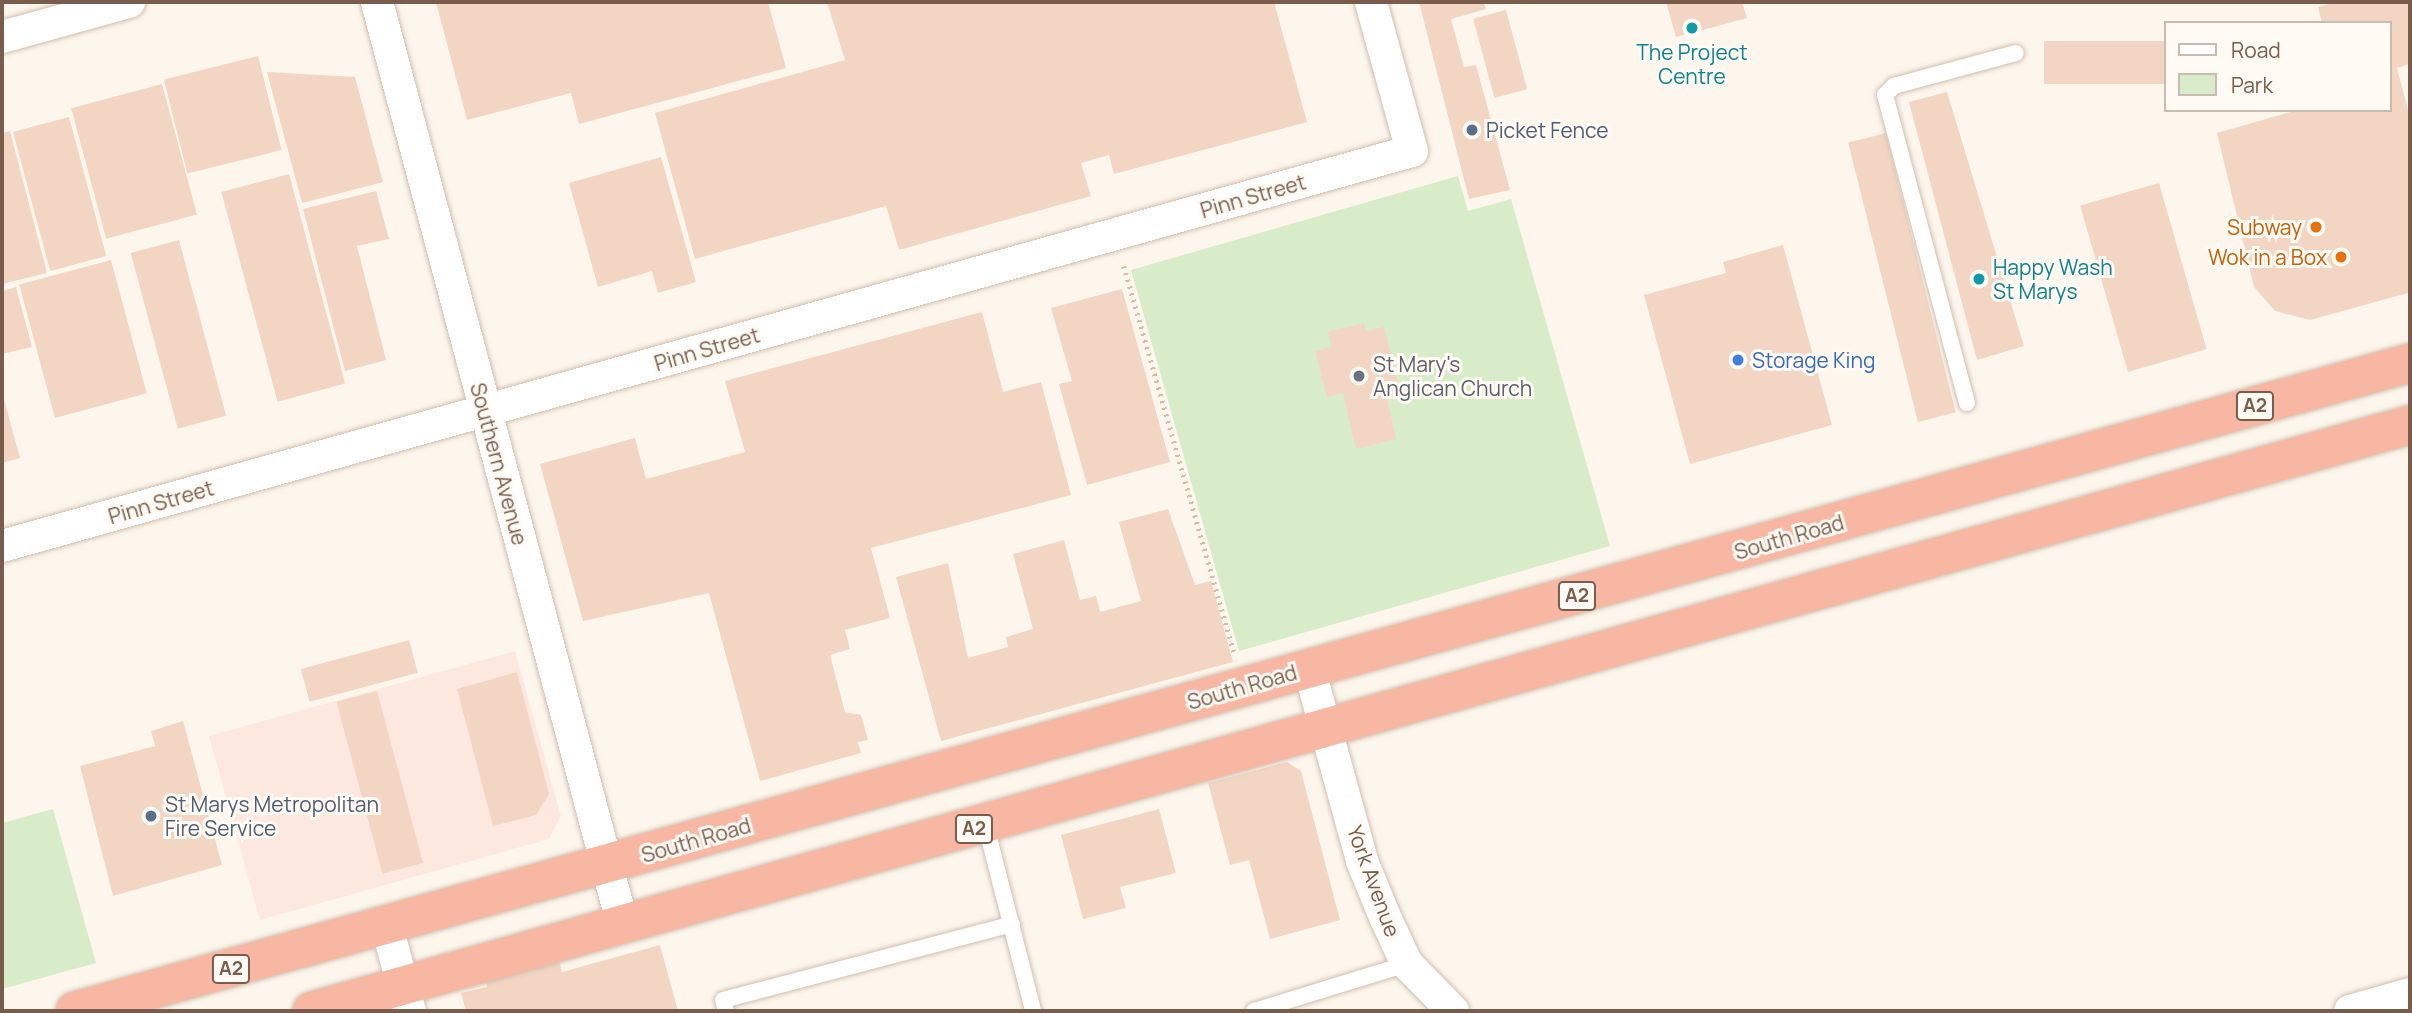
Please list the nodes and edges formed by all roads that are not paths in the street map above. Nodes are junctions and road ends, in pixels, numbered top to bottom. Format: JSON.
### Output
{"nodes":[{"id":1,"x":129,"y":2,"type":"edge"},
{"id":2,"x":377,"y":2,"type":"edge"},
{"id":3,"x":1371,"y":2,"type":"edge"},
{"id":4,"x":2,"y":37,"type":"edge"},
{"id":5,"x":2016,"y":53,"type":"dead end"},
{"id":6,"x":2410,"y":363,"type":"edge"},
{"id":7,"x":1967,"y":403,"type":"dead end"},
{"id":8,"x":484,"y":411,"type":"junction"},
{"id":9,"x":2410,"y":425,"type":"edge"},
{"id":10,"x":2,"y":546,"type":"edge"},
{"id":11,"x":1309,"y":668,"type":"junction"},
{"id":12,"x":1326,"y":733,"type":"junction"},
{"id":13,"x":986,"y":826,"type":"junction"},
{"id":14,"x":607,"y":865,"type":"junction"},
{"id":15,"x":1012,"y":924,"type":"junction"},
{"id":16,"x":623,"y":926,"type":"junction"},
{"id":17,"x":387,"y":927,"type":"junction"},
{"id":18,"x":1407,"y":964,"type":"junction"},
{"id":19,"x":2410,"y":994,"type":"edge"},
{"id":20,"x":407,"y":999,"type":"edge"},
{"id":21,"x":75,"y":1011,"type":"edge"},
{"id":22,"x":312,"y":1011,"type":"edge"},
{"id":23,"x":726,"y":1011,"type":"edge"},
{"id":24,"x":1033,"y":1011,"type":"edge"},
{"id":25,"x":1254,"y":1011,"type":"edge"},
{"id":26,"x":1453,"y":1011,"type":"edge"},
{"id":27,"x":2350,"y":1011,"type":"edge"}],
"edges":[{"from":1,"to":4,"type":"street"},
{"from":2,"to":8,"type":"street","name":"Southern Avenue"},
{"from":3,"to":8,"type":"street","name":"Pinn Street"},
{"from":5,"to":7,"type":"lane"},
{"from":6,"to":11,"type":"highway","name":"South Road","number":"A2"},
{"from":8,"to":10,"type":"street","name":"Pinn Street"},
{"from":8,"to":14,"type":"street","name":"Southern Avenue"},
{"from":9,"to":12,"type":"highway","number":"A2"},
{"from":11,"to":12,"type":"street","name":"York Avenue"},
{"from":11,"to":14,"type":"highway","name":"South Road","number":"A2"},
{"from":12,"to":13,"type":"highway","number":"A2"},
{"from":12,"to":18,"type":"street","name":"York Avenue"},
{"from":13,"to":15,"type":"lane"},
{"from":13,"to":16,"type":"highway","number":"A2"},
{"from":14,"to":16,"type":"street","name":"Southern Avenue"},
{"from":14,"to":17,"type":"highway","name":"South Road","number":"A2"},
{"from":15,"to":23,"type":"lane"},
{"from":15,"to":24,"type":"lane"},
{"from":16,"to":20,"type":"highway","number":"A2"},
{"from":17,"to":20,"type":"street"},
{"from":17,"to":21,"type":"highway","name":"South Road","number":"A2"},
{"from":18,"to":25,"type":"lane"},
{"from":18,"to":26,"type":"street","name":"York Avenue"},
{"from":19,"to":27,"type":"street"},
{"from":20,"to":22,"type":"highway","number":"A2"}]}
